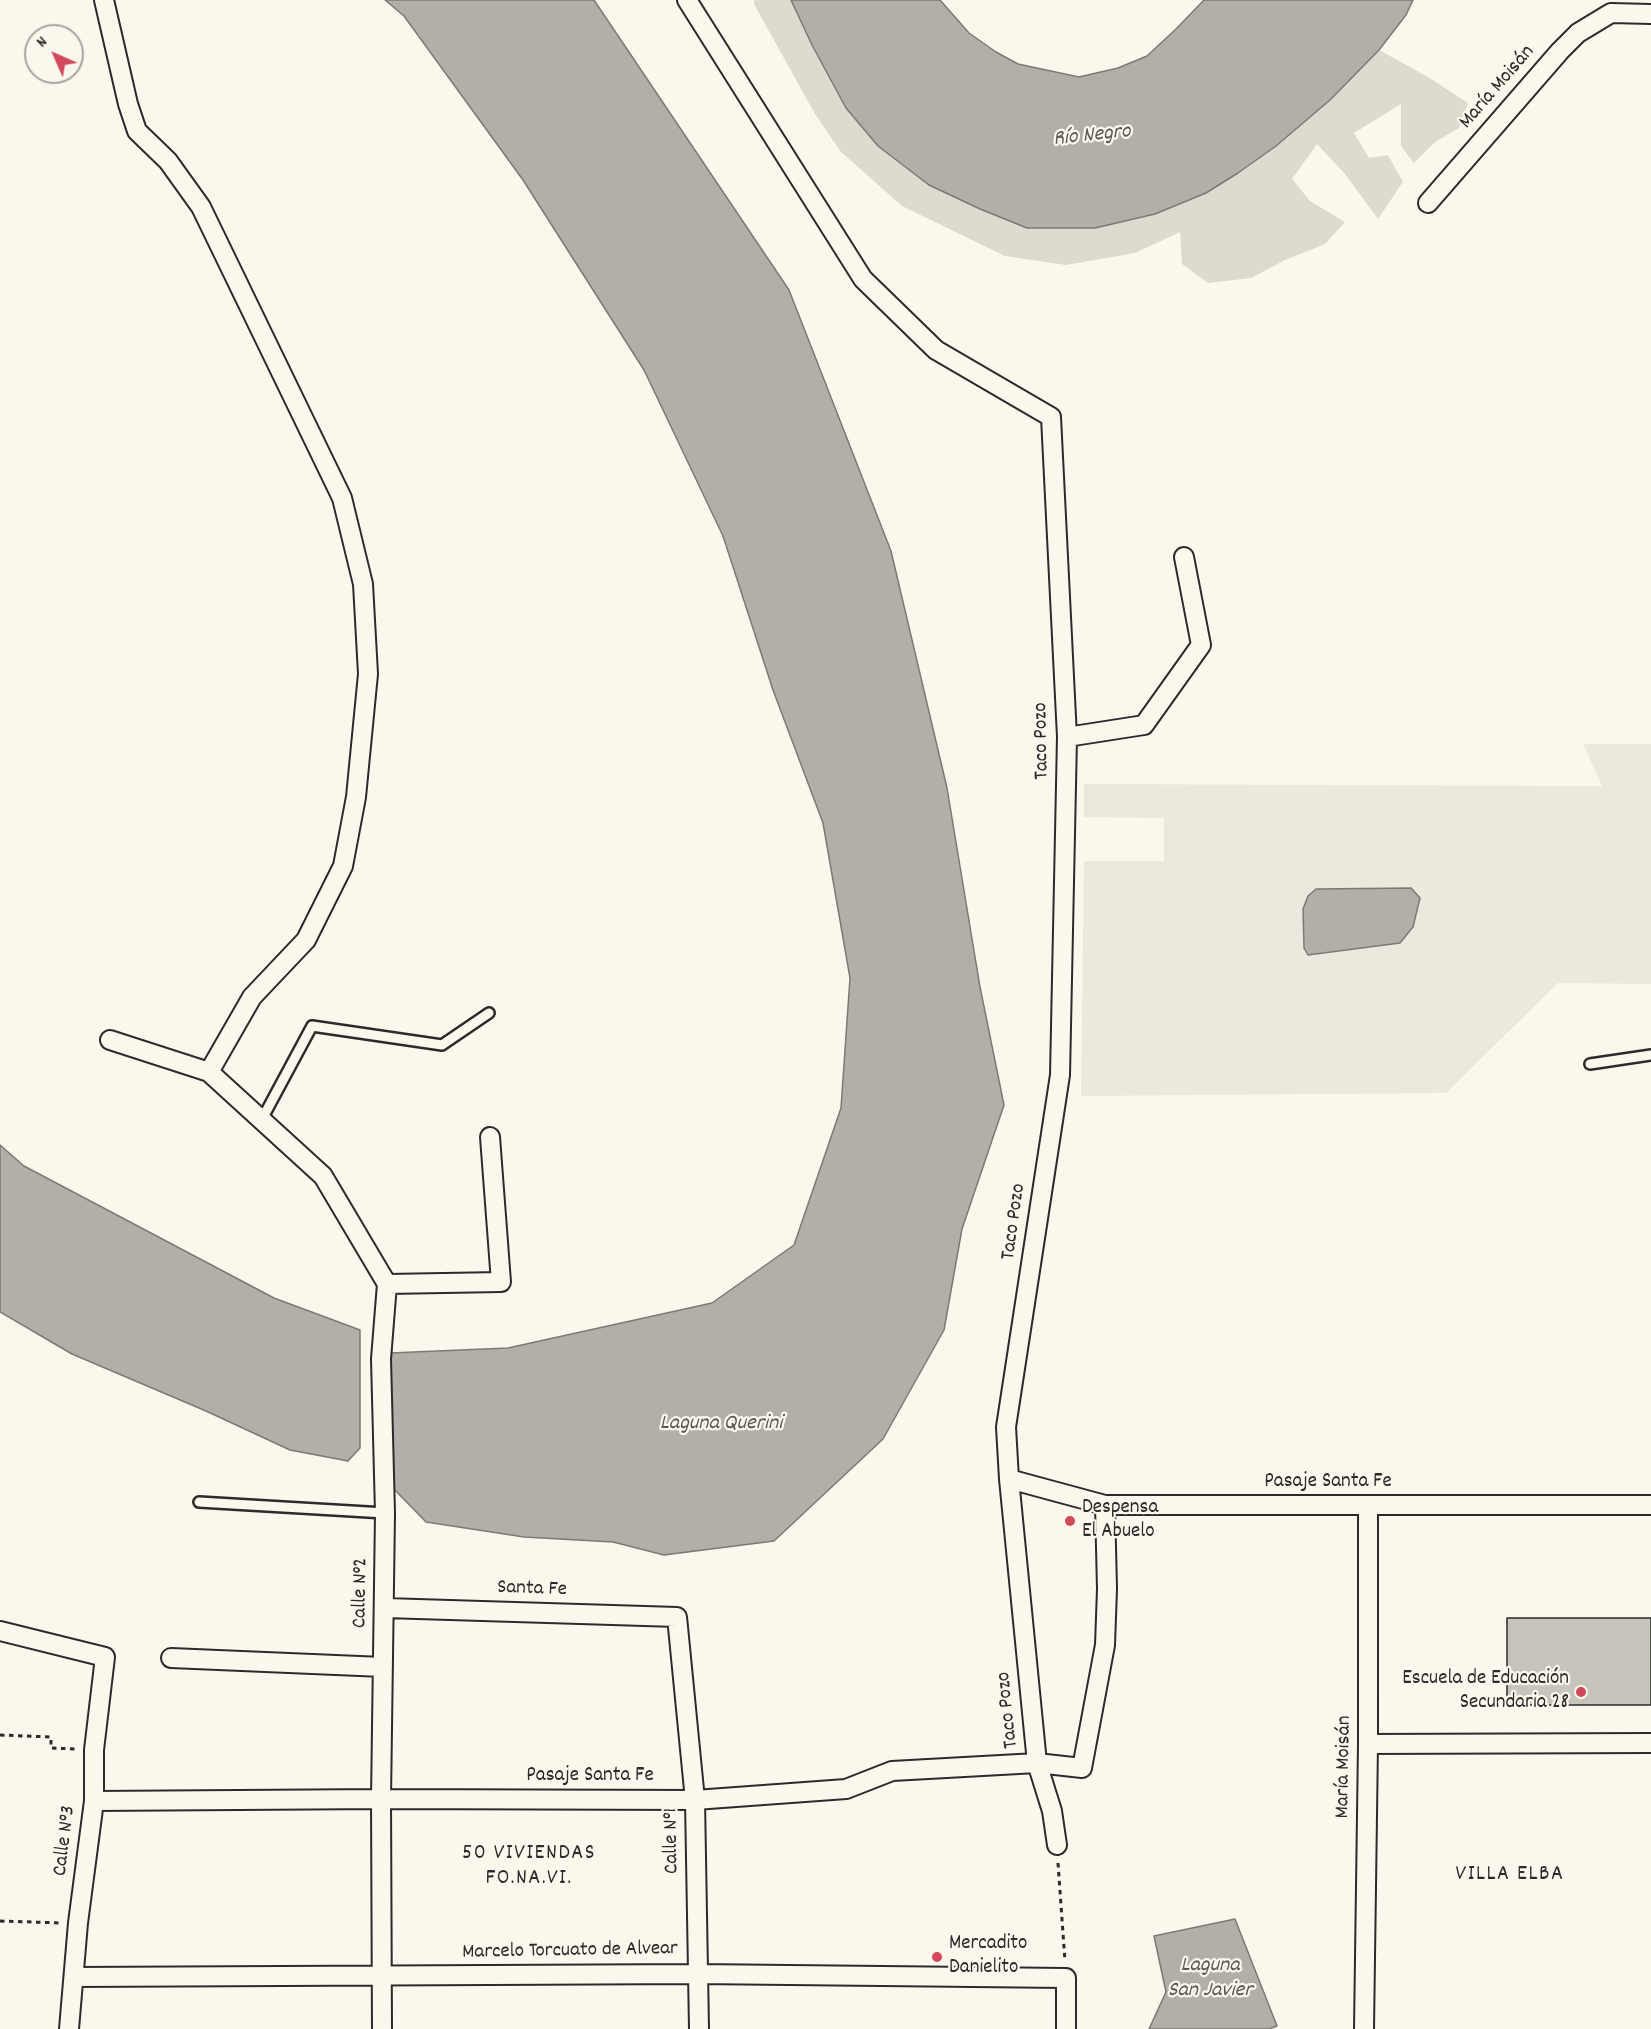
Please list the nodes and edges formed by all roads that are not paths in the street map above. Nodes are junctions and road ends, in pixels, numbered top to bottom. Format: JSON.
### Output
{"nodes":[{"id":1,"x":104,"y":0,"type":"edge"},
{"id":2,"x":687,"y":0,"type":"edge"},
{"id":3,"x":1611,"y":7,"type":"edge"},
{"id":4,"x":1651,"y":14,"type":"edge"},
{"id":5,"x":1428,"y":203,"type":"dead end"},
{"id":6,"x":1184,"y":557,"type":"dead end"},
{"id":7,"x":1067,"y":737,"type":"junction"},
{"id":8,"x":489,"y":1013,"type":"dead end"},
{"id":9,"x":110,"y":1040,"type":"dead end"},
{"id":10,"x":1651,"y":1055,"type":"edge"},
{"id":11,"x":1590,"y":1064,"type":"dead end"},
{"id":12,"x":209,"y":1072,"type":"junction"},
{"id":13,"x":261,"y":1121,"type":"junction"},
{"id":14,"x":490,"y":1137,"type":"dead end"},
{"id":15,"x":387,"y":1284,"type":"junction"},
{"id":16,"x":1009,"y":1479,"type":"junction"},
{"id":17,"x":199,"y":1502,"type":"dead end"},
{"id":18,"x":1105,"y":1505,"type":"junction"},
{"id":19,"x":1651,"y":1505,"type":"edge"},
{"id":20,"x":1368,"y":1506,"type":"junction"},
{"id":21,"x":385,"y":1513,"type":"junction"},
{"id":22,"x":385,"y":1608,"type":"junction"},
{"id":23,"x":677,"y":1617,"type":"joint"},
{"id":24,"x":0,"y":1631,"type":"edge"},
{"id":25,"x":171,"y":1658,"type":"dead end"},
{"id":26,"x":383,"y":1667,"type":"junction"},
{"id":27,"x":1651,"y":1743,"type":"edge"},
{"id":28,"x":1368,"y":1744,"type":"junction"},
{"id":29,"x":1037,"y":1763,"type":"junction"},
{"id":30,"x":381,"y":1799,"type":"junction"},
{"id":31,"x":695,"y":1800,"type":"junction"},
{"id":32,"x":94,"y":1801,"type":"junction"},
{"id":33,"x":1057,"y":1845,"type":"road end"},
{"id":34,"x":697,"y":1974,"type":"junction"},
{"id":35,"x":74,"y":1977,"type":"junction"},
{"id":36,"x":381,"y":1977,"type":"junction"},
{"id":37,"x":69,"y":2029,"type":"edge"},
{"id":38,"x":382,"y":2029,"type":"edge"},
{"id":39,"x":699,"y":2029,"type":"edge"},
{"id":40,"x":1066,"y":2029,"type":"edge"},
{"id":41,"x":1364,"y":2029,"type":"edge"}],
"edges":[{"from":1,"to":12,"type":"street"},
{"from":2,"to":7,"type":"street","name":"Taco Pozo"},
{"from":3,"to":4,"type":"street"},
{"from":3,"to":5,"type":"street","name":"María Moisán"},
{"from":6,"to":7,"type":"street"},
{"from":7,"to":16,"type":"street","name":"Taco Pozo"},
{"from":8,"to":13,"type":"lane"},
{"from":9,"to":12,"type":"street"},
{"from":10,"to":11,"type":"lane"},
{"from":12,"to":13,"type":"street"},
{"from":13,"to":15,"type":"street"},
{"from":14,"to":15,"type":"street"},
{"from":15,"to":21,"type":"street","name":"Calle N°2"},
{"from":16,"to":18,"type":"street","name":"Pasaje Santa Fe"},
{"from":16,"to":29,"type":"street","name":"Taco Pozo"},
{"from":17,"to":21,"type":"lane"},
{"from":18,"to":20,"type":"street","name":"Pasaje Santa Fe"},
{"from":18,"to":29,"type":"street","name":"Pasaje Santa Fe"},
{"from":19,"to":20,"type":"street","name":"Pasaje Santa Fe"},
{"from":20,"to":28,"type":"street","name":"María Moisán"},
{"from":21,"to":22,"type":"street","name":"Calle N°2"},
{"from":22,"to":23,"type":"street","name":"Santa Fe"},
{"from":22,"to":26,"type":"street","name":"Calle N°2"},
{"from":23,"to":31,"type":"street","name":"Calle N°1"},
{"from":24,"to":32,"type":"street","name":"Calle N°3"},
{"from":25,"to":26,"type":"street"},
{"from":26,"to":30,"type":"street","name":"Calle N°2"},
{"from":27,"to":28,"type":"street"},
{"from":28,"to":41,"type":"street","name":"María Moisán"},
{"from":29,"to":31,"type":"street","name":"Pasaje Santa Fe"},
{"from":29,"to":33,"type":"street","name":"Taco Pozo"},
{"from":30,"to":31,"type":"street","name":"Pasaje Santa Fe"},
{"from":30,"to":32,"type":"street","name":"Pasaje Santa Fe"},
{"from":30,"to":36,"type":"street","name":"Calle N°2"},
{"from":31,"to":34,"type":"street","name":"Calle N°1"},
{"from":32,"to":35,"type":"street","name":"Calle N°3"},
{"from":34,"to":36,"type":"street","name":"Marcelo Torcuato de Alvear"},
{"from":34,"to":39,"type":"street","name":"Calle N°1"},
{"from":34,"to":40,"type":"street","name":"Marcelo Torcuato de Alvear"},
{"from":35,"to":36,"type":"street","name":"Marcelo Torcuato de Alvear"},
{"from":35,"to":37,"type":"street","name":"Calle N°3"},
{"from":36,"to":38,"type":"street","name":"Calle N°2"}]}
